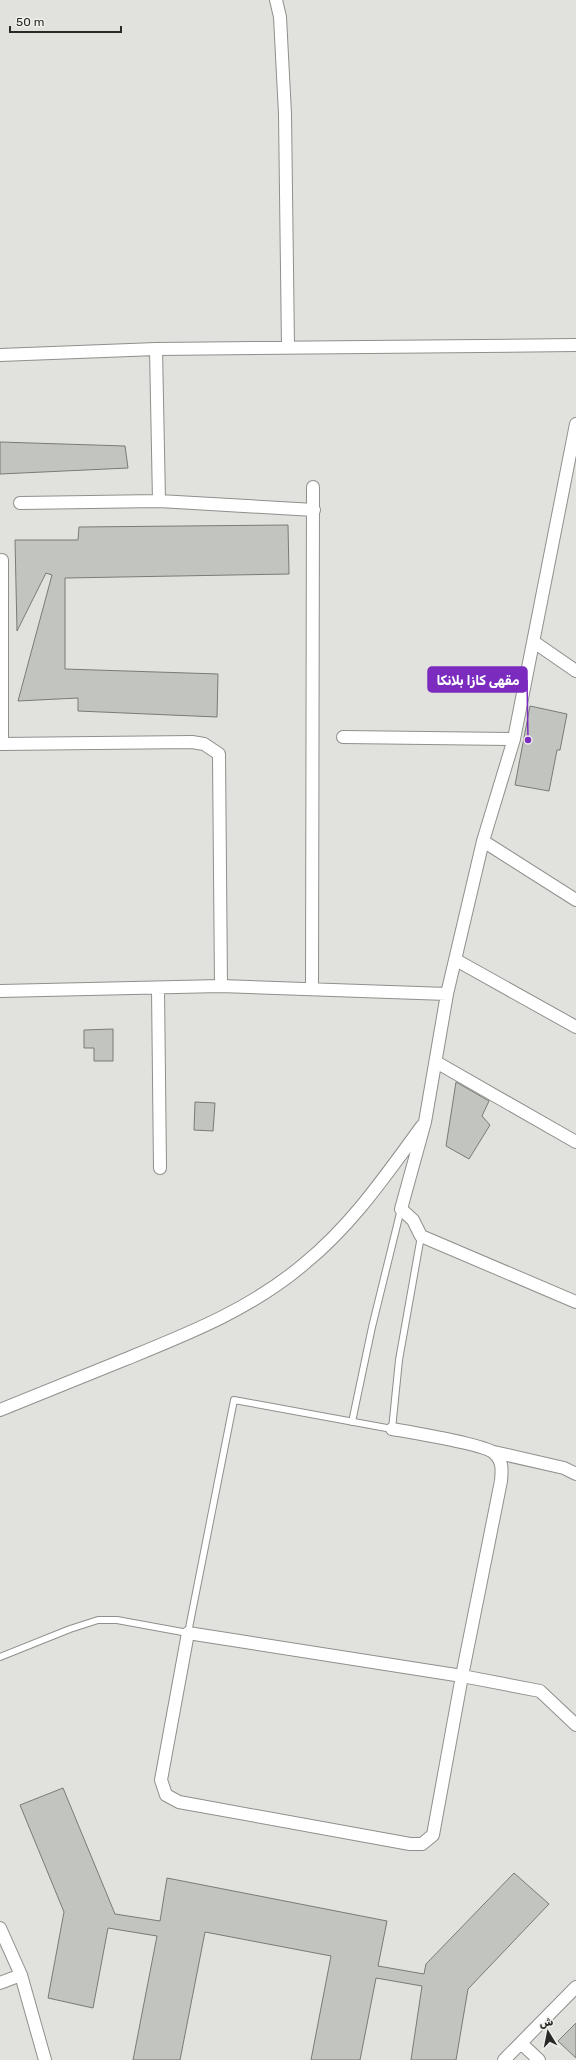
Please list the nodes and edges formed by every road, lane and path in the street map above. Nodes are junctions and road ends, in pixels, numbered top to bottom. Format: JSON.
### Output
{"nodes":[{"id":1,"x":276,"y":0,"type":"edge"},
{"id":2,"x":576,"y":346,"type":"edge"},
{"id":3,"x":288,"y":347,"type":"junction"},
{"id":4,"x":156,"y":349,"type":"junction"},
{"id":5,"x":0,"y":355,"type":"edge"},
{"id":6,"x":576,"y":424,"type":"edge"},
{"id":7,"x":313,"y":487,"type":"dead end"},
{"id":8,"x":159,"y":501,"type":"junction"},
{"id":9,"x":20,"y":503,"type":"dead end"},
{"id":10,"x":314,"y":510,"type":"junction"},
{"id":11,"x":2,"y":560,"type":"dead end"},
{"id":12,"x":534,"y":642,"type":"junction"},
{"id":13,"x":576,"y":671,"type":"edge"},
{"id":14,"x":343,"y":737,"type":"dead end"},
{"id":15,"x":514,"y":739,"type":"junction"},
{"id":16,"x":1,"y":743,"type":"edge"},
{"id":17,"x":483,"y":841,"type":"junction"},
{"id":18,"x":576,"y":900,"type":"edge"},
{"id":19,"x":456,"y":960,"type":"junction"},
{"id":20,"x":221,"y":986,"type":"junction"},
{"id":21,"x":158,"y":988,"type":"junction"},
{"id":22,"x":312,"y":988,"type":"junction"},
{"id":23,"x":0,"y":991,"type":"edge"},
{"id":24,"x":447,"y":994,"type":"junction"},
{"id":25,"x":576,"y":1027,"type":"edge"},
{"id":26,"x":436,"y":1062,"type":"junction"},
{"id":27,"x":425,"y":1122,"type":"junction"},
{"id":28,"x":576,"y":1142,"type":"edge"},
{"id":29,"x":160,"y":1168,"type":"dead end"},
{"id":30,"x":401,"y":1209,"type":"junction"},
{"id":31,"x":421,"y":1236,"type":"junction"},
{"id":32,"x":576,"y":1302,"type":"edge"},
{"id":33,"x":0,"y":1410,"type":"edge"},
{"id":34,"x":352,"y":1422,"type":"junction"},
{"id":35,"x":392,"y":1429,"type":"junction"},
{"id":36,"x":494,"y":1452,"type":"junction"},
{"id":37,"x":576,"y":1474,"type":"edge"},
{"id":38,"x":188,"y":1633,"type":"junction"},
{"id":39,"x":0,"y":1657,"type":"edge"},
{"id":40,"x":462,"y":1676,"type":"junction"},
{"id":41,"x":576,"y":1725,"type":"edge"},
{"id":42,"x":0,"y":1928,"type":"edge"},
{"id":43,"x":21,"y":1975,"type":"junction"},
{"id":44,"x":0,"y":1984,"type":"edge"},
{"id":45,"x":576,"y":1987,"type":"edge"},
{"id":46,"x":521,"y":2043,"type":"junction"},
{"id":47,"x":46,"y":2060,"type":"edge"},
{"id":48,"x":504,"y":2060,"type":"edge"},
{"id":49,"x":539,"y":2060,"type":"edge"}],
"edges":[{"from":1,"to":3,"type":"street"},
{"from":2,"to":3,"type":"street"},
{"from":3,"to":4,"type":"street"},
{"from":4,"to":5,"type":"street"},
{"from":4,"to":8,"type":"street"},
{"from":6,"to":12,"type":"street"},
{"from":7,"to":10,"type":"street"},
{"from":8,"to":9,"type":"street"},
{"from":8,"to":10,"type":"street"},
{"from":10,"to":22,"type":"street"},
{"from":11,"to":16,"type":"street"},
{"from":12,"to":13,"type":"street"},
{"from":12,"to":15,"type":"street"},
{"from":14,"to":15,"type":"street"},
{"from":15,"to":17,"type":"street"},
{"from":16,"to":20,"type":"street"},
{"from":17,"to":18,"type":"street"},
{"from":17,"to":19,"type":"street"},
{"from":19,"to":24,"type":"street"},
{"from":19,"to":25,"type":"street"},
{"from":20,"to":21,"type":"street"},
{"from":20,"to":22,"type":"street"},
{"from":21,"to":23,"type":"street"},
{"from":21,"to":29,"type":"street"},
{"from":22,"to":24,"type":"street"},
{"from":24,"to":26,"type":"street"},
{"from":26,"to":27,"type":"street"},
{"from":26,"to":28,"type":"street"},
{"from":27,"to":30,"type":"street"},
{"from":27,"to":33,"type":"street"},
{"from":30,"to":31,"type":"street"},
{"from":30,"to":34,"type":"lane"},
{"from":31,"to":32,"type":"street"},
{"from":31,"to":35,"type":"lane"},
{"from":34,"to":35,"type":"lane"},
{"from":34,"to":38,"type":"lane"},
{"from":35,"to":36,"type":"street"},
{"from":36,"to":37,"type":"street"},
{"from":36,"to":40,"type":"street"},
{"from":38,"to":39,"type":"lane"},
{"from":38,"to":40,"type":"street"},
{"from":38,"to":40,"type":"street"},
{"from":40,"to":41,"type":"street"},
{"from":42,"to":43,"type":"street"},
{"from":43,"to":44,"type":"street"},
{"from":43,"to":47,"type":"street"},
{"from":45,"to":46,"type":"street"},
{"from":46,"to":48,"type":"street"},
{"from":46,"to":49,"type":"street"}]}
